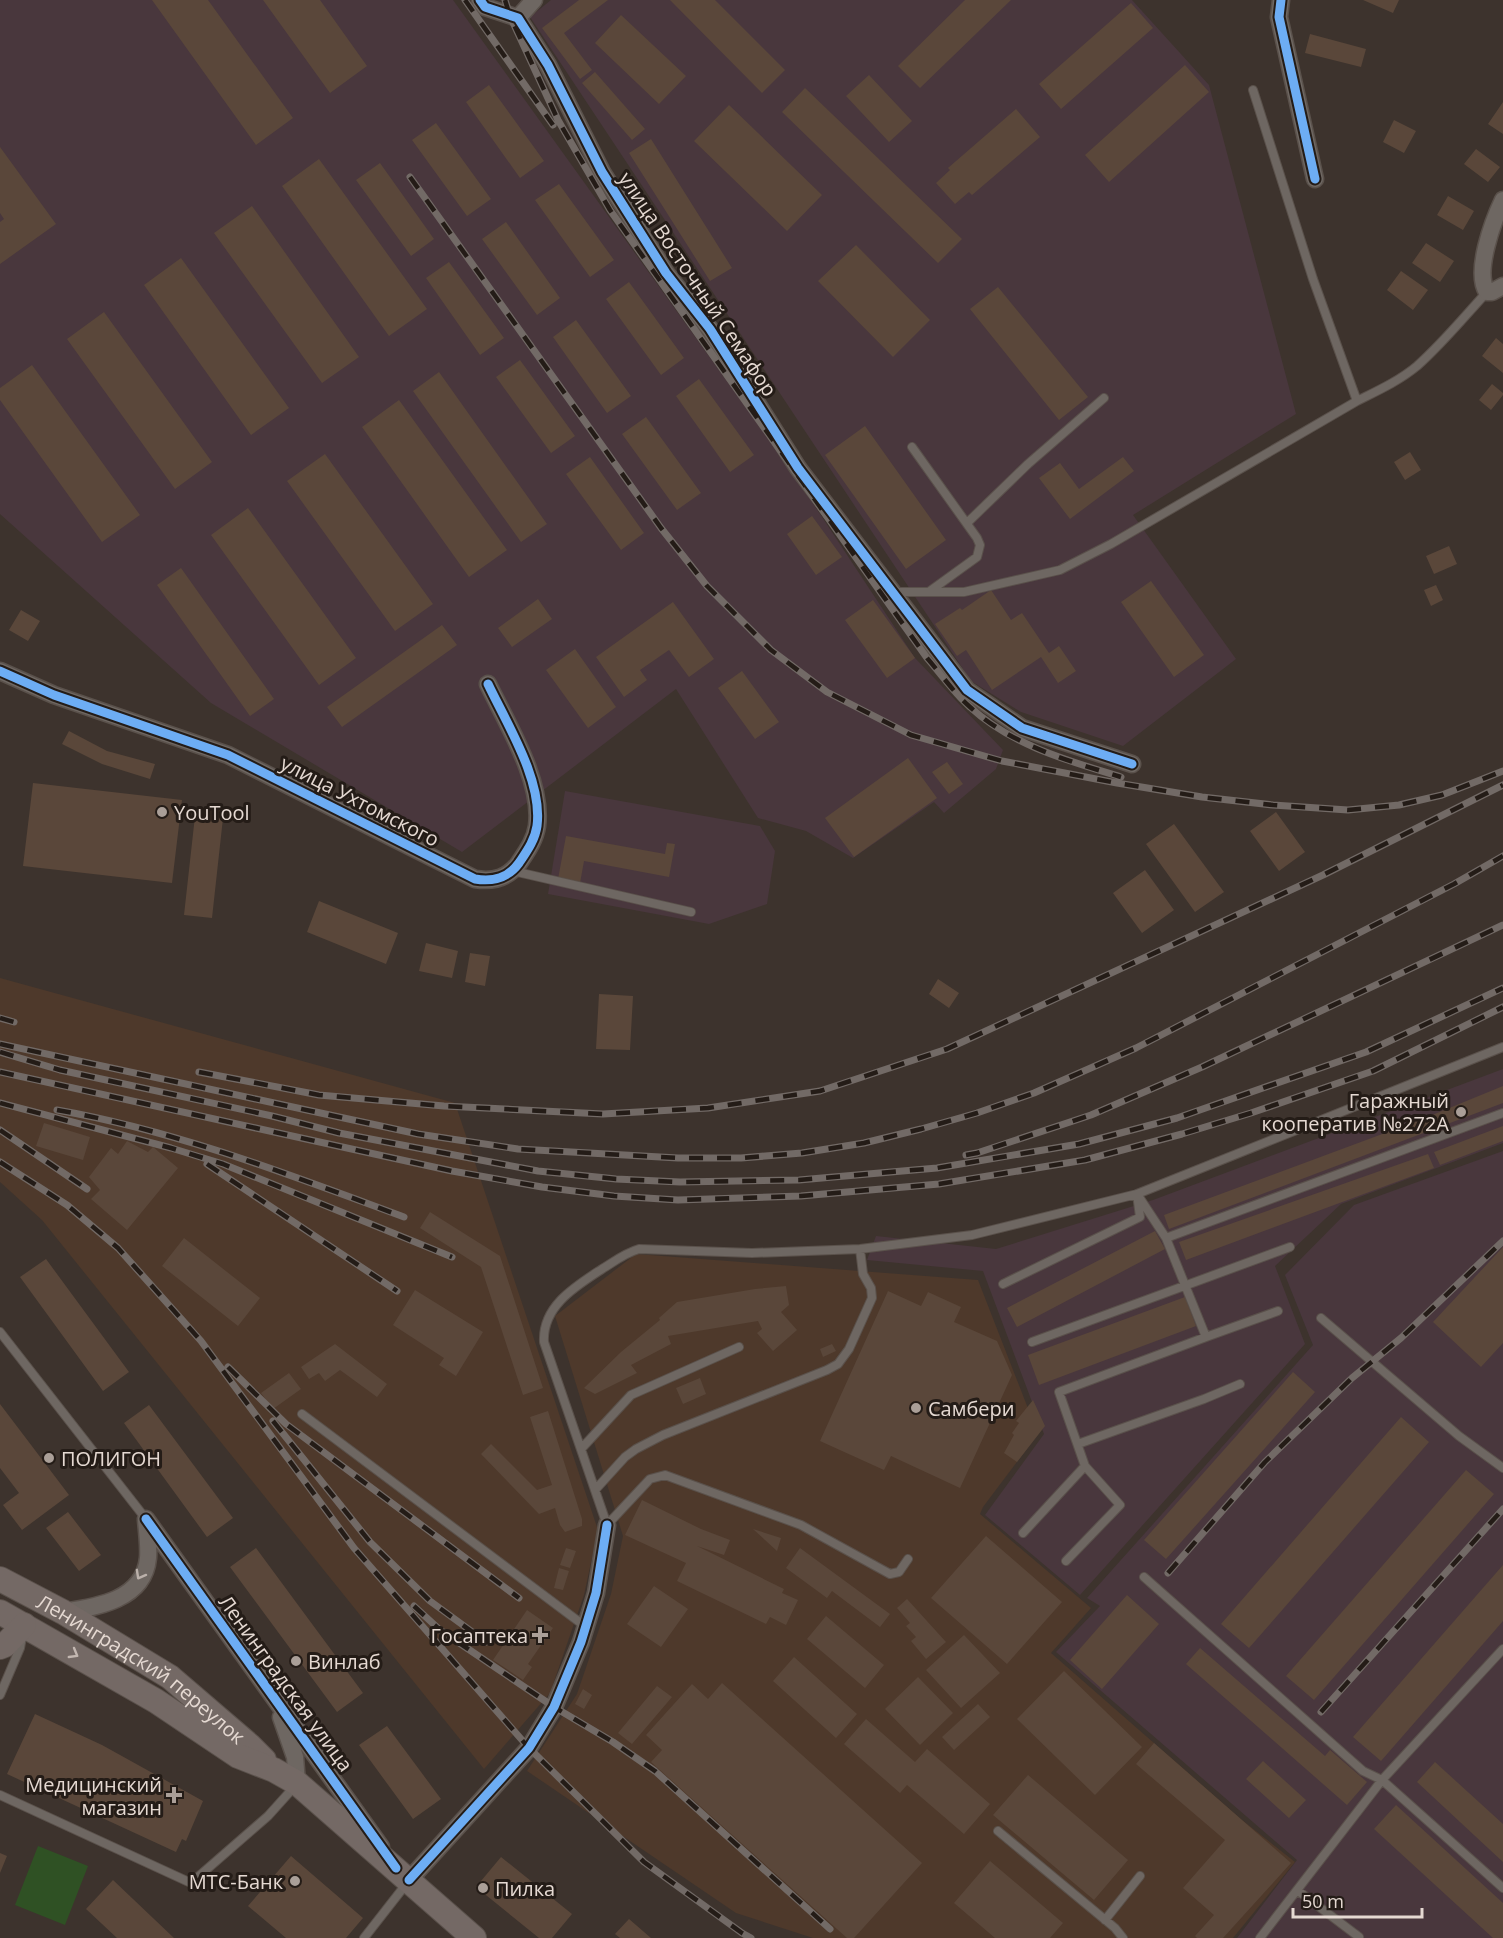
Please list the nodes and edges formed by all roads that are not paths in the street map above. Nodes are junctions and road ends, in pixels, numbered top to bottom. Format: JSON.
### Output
{"nodes":[{"id":1,"x":480,"y":0,"type":"edge"},
{"id":2,"x":534,"y":0,"type":"edge"},
{"id":3,"x":1281,"y":0,"type":"edge"},
{"id":4,"x":518,"y":18,"type":"junction"},
{"id":5,"x":1253,"y":90,"type":"dead end"},
{"id":6,"x":1315,"y":179,"type":"dead end"},
{"id":7,"x":1503,"y":200,"type":"edge"},
{"id":8,"x":1503,"y":286,"type":"edge"},
{"id":9,"x":1487,"y":292,"type":"junction"},
{"id":10,"x":1104,"y":398,"type":"dead end"},
{"id":11,"x":1357,"y":401,"type":"junction"},
{"id":12,"x":912,"y":447,"type":"dead end"},
{"id":13,"x":967,"y":523,"type":"junction"},
{"id":14,"x":894,"y":592,"type":"junction"},
{"id":15,"x":930,"y":592,"type":"junction"},
{"id":16,"x":0,"y":671,"type":"edge"},
{"id":17,"x":488,"y":684,"type":"dead end"},
{"id":18,"x":1132,"y":764,"type":"dead end"},
{"id":19,"x":513,"y":871,"type":"junction"},
{"id":20,"x":691,"y":912,"type":"dead end"},
{"id":21,"x":1503,"y":1047,"type":"edge"},
{"id":22,"x":1503,"y":1113,"type":"edge"},
{"id":23,"x":1137,"y":1194,"type":"junction"},
{"id":24,"x":1166,"y":1238,"type":"junction"},
{"id":25,"x":1290,"y":1248,"type":"dead end"},
{"id":26,"x":860,"y":1249,"type":"junction"},
{"id":27,"x":1003,"y":1284,"type":"dead end"},
{"id":28,"x":1186,"y":1285,"type":"junction"},
{"id":29,"x":1278,"y":1311,"type":"dead end"},
{"id":30,"x":1321,"y":1318,"type":"dead end"},
{"id":31,"x":0,"y":1332,"type":"edge"},
{"id":32,"x":1206,"y":1337,"type":"junction"},
{"id":33,"x":1032,"y":1342,"type":"dead end"},
{"id":34,"x":739,"y":1347,"type":"dead end"},
{"id":35,"x":1239,"y":1384,"type":"dead end"},
{"id":36,"x":302,"y":1414,"type":"dead end"},
{"id":37,"x":1078,"y":1444,"type":"junction"},
{"id":38,"x":582,"y":1449,"type":"junction"},
{"id":39,"x":1086,"y":1466,"type":"junction"},
{"id":40,"x":1503,"y":1468,"type":"edge"},
{"id":41,"x":595,"y":1490,"type":"junction"},
{"id":42,"x":146,"y":1519,"type":"junction"},
{"id":43,"x":607,"y":1525,"type":"junction"},
{"id":44,"x":1023,"y":1533,"type":"dead end"},
{"id":45,"x":908,"y":1559,"type":"dead end"},
{"id":46,"x":1066,"y":1561,"type":"dead end"},
{"id":47,"x":1144,"y":1578,"type":"dead end"},
{"id":48,"x":0,"y":1579,"type":"edge"},
{"id":49,"x":0,"y":1612,"type":"edge"},
{"id":50,"x":63,"y":1612,"type":"junction"},
{"id":51,"x":24,"y":1625,"type":"junction"},
{"id":52,"x":586,"y":1627,"type":"junction"},
{"id":53,"x":0,"y":1647,"type":"edge"},
{"id":54,"x":1503,"y":1649,"type":"edge"},
{"id":55,"x":0,"y":1695,"type":"edge"},
{"id":56,"x":273,"y":1696,"type":"junction"},
{"id":57,"x":274,"y":1770,"type":"junction"},
{"id":58,"x":1382,"y":1780,"type":"junction"},
{"id":59,"x":297,"y":1783,"type":"junction"},
{"id":60,"x":0,"y":1795,"type":"edge"},
{"id":61,"x":998,"y":1832,"type":"dead end"},
{"id":62,"x":403,"y":1874,"type":"junction"},
{"id":63,"x":1140,"y":1876,"type":"dead end"},
{"id":64,"x":1503,"y":1888,"type":"edge"},
{"id":65,"x":1297,"y":1890,"type":"junction"},
{"id":66,"x":1105,"y":1920,"type":"junction"},
{"id":67,"x":1359,"y":1937,"type":"edge"},
{"id":68,"x":364,"y":1938,"type":"edge"},
{"id":69,"x":474,"y":1938,"type":"edge"},
{"id":70,"x":1123,"y":1938,"type":"edge"},
{"id":71,"x":1260,"y":1938,"type":"edge"}],
"edges":[{"from":1,"to":4,"type":"street"},
{"from":2,"to":4,"type":"street"},
{"from":3,"to":6,"type":"street"},
{"from":4,"to":14,"type":"street","name":"улица Восточный Семафор"},
{"from":5,"to":11,"type":"lane"},
{"from":7,"to":9,"type":"street"},
{"from":8,"to":9,"type":"street"},
{"from":9,"to":11,"type":"lane"},
{"from":10,"to":13,"type":"lane"},
{"from":11,"to":15,"type":"lane"},
{"from":12,"to":13,"type":"lane"},
{"from":13,"to":15,"type":"lane"},
{"from":14,"to":15,"type":"lane"},
{"from":14,"to":18,"type":"street","name":"улица Восточный Семафор"},
{"from":16,"to":19,"type":"street","name":"улица Ухтомского"},
{"from":17,"to":19,"type":"street"},
{"from":19,"to":20,"type":"lane"},
{"from":21,"to":23,"type":"lane"},
{"from":22,"to":24,"type":"lane"},
{"from":23,"to":24,"type":"lane"},
{"from":23,"to":26,"type":"lane"},
{"from":23,"to":27,"type":"lane"},
{"from":24,"to":28,"type":"lane"},
{"from":25,"to":28,"type":"lane"},
{"from":26,"to":38,"type":"lane"},
{"from":26,"to":41,"type":"lane"},
{"from":28,"to":32,"type":"lane"},
{"from":28,"to":33,"type":"lane"},
{"from":29,"to":32,"type":"lane"},
{"from":30,"to":40,"type":"lane"},
{"from":31,"to":42,"type":"lane"},
{"from":32,"to":37,"type":"lane"},
{"from":34,"to":38,"type":"lane"},
{"from":35,"to":37,"type":"lane"},
{"from":36,"to":52,"type":"lane"},
{"from":37,"to":39,"type":"lane"},
{"from":38,"to":41,"type":"lane"},
{"from":39,"to":44,"type":"lane"},
{"from":39,"to":46,"type":"lane"},
{"from":41,"to":43,"type":"lane"},
{"from":42,"to":50,"type":"street","one_way":true},
{"from":42,"to":56,"type":"street","name":"Ленинградская улица"},
{"from":43,"to":45,"type":"lane"},
{"from":43,"to":52,"type":"street"},
{"from":47,"to":58,"type":"lane"},
{"from":48,"to":50,"type":"main road","name":"Ленинградский переулок"},
{"from":49,"to":51,"type":"main road","name":"Ленинградский переулок"},
{"from":50,"to":57,"type":"main road","name":"Ленинградский переулок"},
{"from":51,"to":53,"type":"main road"},
{"from":51,"to":55,"type":"lane"},
{"from":51,"to":57,"type":"main road","name":"Ленинградский переулок","one_way":true},
{"from":52,"to":62,"type":"street"},
{"from":54,"to":58,"type":"lane"},
{"from":56,"to":59,"type":"street"},
{"from":56,"to":62,"type":"street","name":"Ленинградская улица"},
{"from":57,"to":59,"type":"main road","name":"Ленинградский переулок"},
{"from":58,"to":64,"type":"lane"},
{"from":58,"to":65,"type":"lane"},
{"from":59,"to":60,"type":"lane"},
{"from":59,"to":62,"type":"main road","name":"Ленинградский переулок"},
{"from":61,"to":66,"type":"lane"},
{"from":62,"to":68,"type":"lane"},
{"from":62,"to":69,"type":"main road","name":"Ленинградская улица"},
{"from":63,"to":66,"type":"lane"},
{"from":65,"to":67,"type":"lane"},
{"from":65,"to":71,"type":"lane"},
{"from":66,"to":70,"type":"lane"}]}
